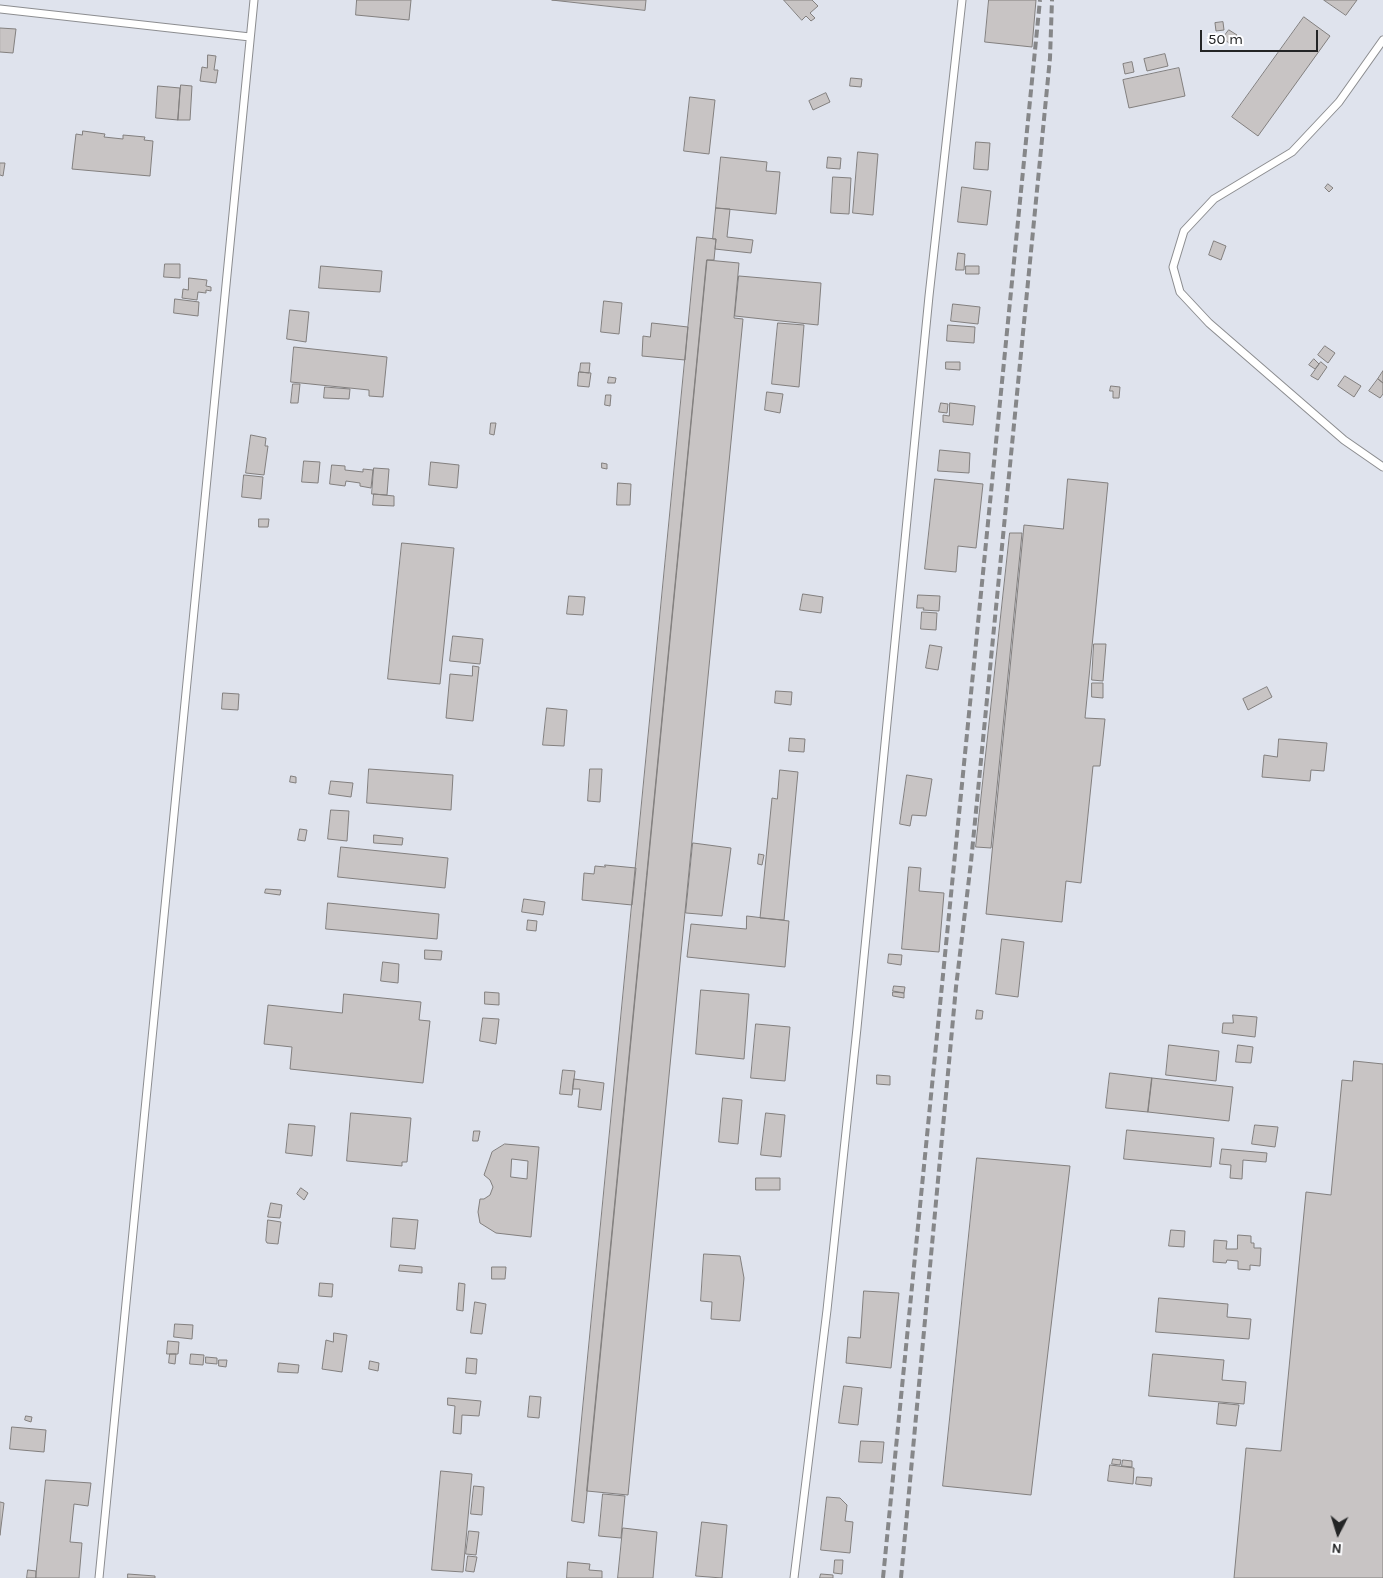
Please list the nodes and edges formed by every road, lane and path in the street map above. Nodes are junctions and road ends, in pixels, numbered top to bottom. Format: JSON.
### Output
{"nodes":[{"id":1,"x":254,"y":0,"type":"edge"},
{"id":2,"x":962,"y":0,"type":"edge"},
{"id":3,"x":0,"y":9,"type":"edge"},
{"id":4,"x":250,"y":37,"type":"junction"},
{"id":5,"x":1383,"y":40,"type":"edge"},
{"id":6,"x":1383,"y":467,"type":"edge"},
{"id":7,"x":99,"y":1578,"type":"edge"},
{"id":8,"x":794,"y":1578,"type":"edge"}],
"edges":[{"from":1,"to":4,"type":"lane"},
{"from":2,"to":8,"type":"lane"},
{"from":3,"to":4,"type":"lane"},
{"from":4,"to":7,"type":"lane"},
{"from":5,"to":6,"type":"lane"}]}
